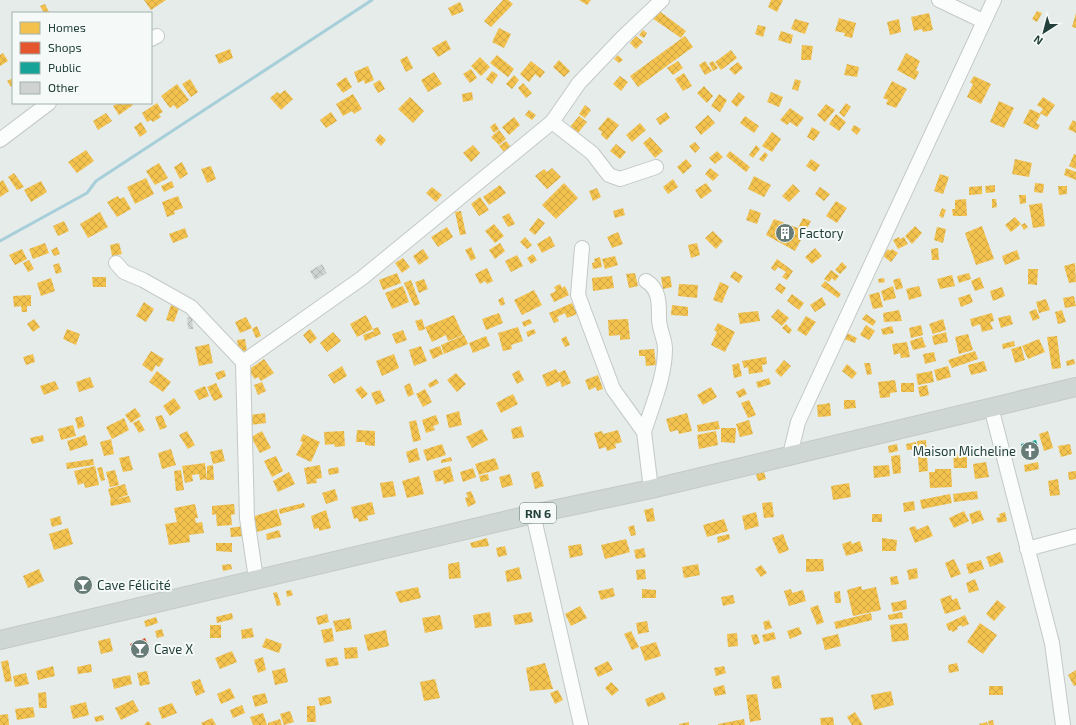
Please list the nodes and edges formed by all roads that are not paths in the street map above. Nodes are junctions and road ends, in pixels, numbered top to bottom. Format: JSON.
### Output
{"nodes":[{"id":1,"x":662,"y":0,"type":"edge"},
{"id":2,"x":939,"y":0,"type":"edge"},
{"id":3,"x":994,"y":0,"type":"edge"},
{"id":4,"x":983,"y":21,"type":"junction"},
{"id":5,"x":48,"y":104,"type":"edge"},
{"id":6,"x":552,"y":122,"type":"junction"},
{"id":7,"x":0,"y":140,"type":"edge"},
{"id":8,"x":656,"y":166,"type":"dead end"},
{"id":9,"x":582,"y":248,"type":"dead end"},
{"id":10,"x":116,"y":263,"type":"dead end"},
{"id":11,"x":646,"y":281,"type":"dead end"},
{"id":12,"x":243,"y":362,"type":"junction"},
{"id":13,"x":1076,"y":387,"type":"edge"},
{"id":14,"x":991,"y":407,"type":"junction"},
{"id":15,"x":644,"y":432,"type":"junction"},
{"id":16,"x":790,"y":455,"type":"junction"},
{"id":17,"x":651,"y":489,"type":"junction"},
{"id":18,"x":533,"y":514,"type":"junction"},
{"id":19,"x":1076,"y":536,"type":"edge"},
{"id":20,"x":1027,"y":549,"type":"junction"},
{"id":21,"x":256,"y":579,"type":"junction"},
{"id":22,"x":0,"y":640,"type":"edge"},
{"id":23,"x":581,"y":725,"type":"edge"},
{"id":24,"x":1063,"y":725,"type":"edge"}],
"edges":[{"from":1,"to":6,"type":"street"},
{"from":2,"to":4,"type":"street"},
{"from":3,"to":4,"type":"street"},
{"from":4,"to":16,"type":"street"},
{"from":5,"to":7,"type":"street"},
{"from":6,"to":8,"type":"street"},
{"from":6,"to":12,"type":"street"},
{"from":9,"to":15,"type":"street"},
{"from":10,"to":12,"type":"street"},
{"from":11,"to":15,"type":"street"},
{"from":12,"to":21,"type":"street"},
{"from":13,"to":14,"type":"main road","number":"RN 6"},
{"from":14,"to":16,"type":"main road","number":"RN 6"},
{"from":14,"to":20,"type":"street"},
{"from":15,"to":17,"type":"street"},
{"from":16,"to":17,"type":"main road","number":"RN 6"},
{"from":17,"to":18,"type":"main road","number":"RN 6"},
{"from":18,"to":21,"type":"main road","number":"RN 6"},
{"from":18,"to":23,"type":"street"},
{"from":19,"to":20,"type":"street"},
{"from":20,"to":24,"type":"street"},
{"from":21,"to":22,"type":"main road","number":"RN 6"}]}
